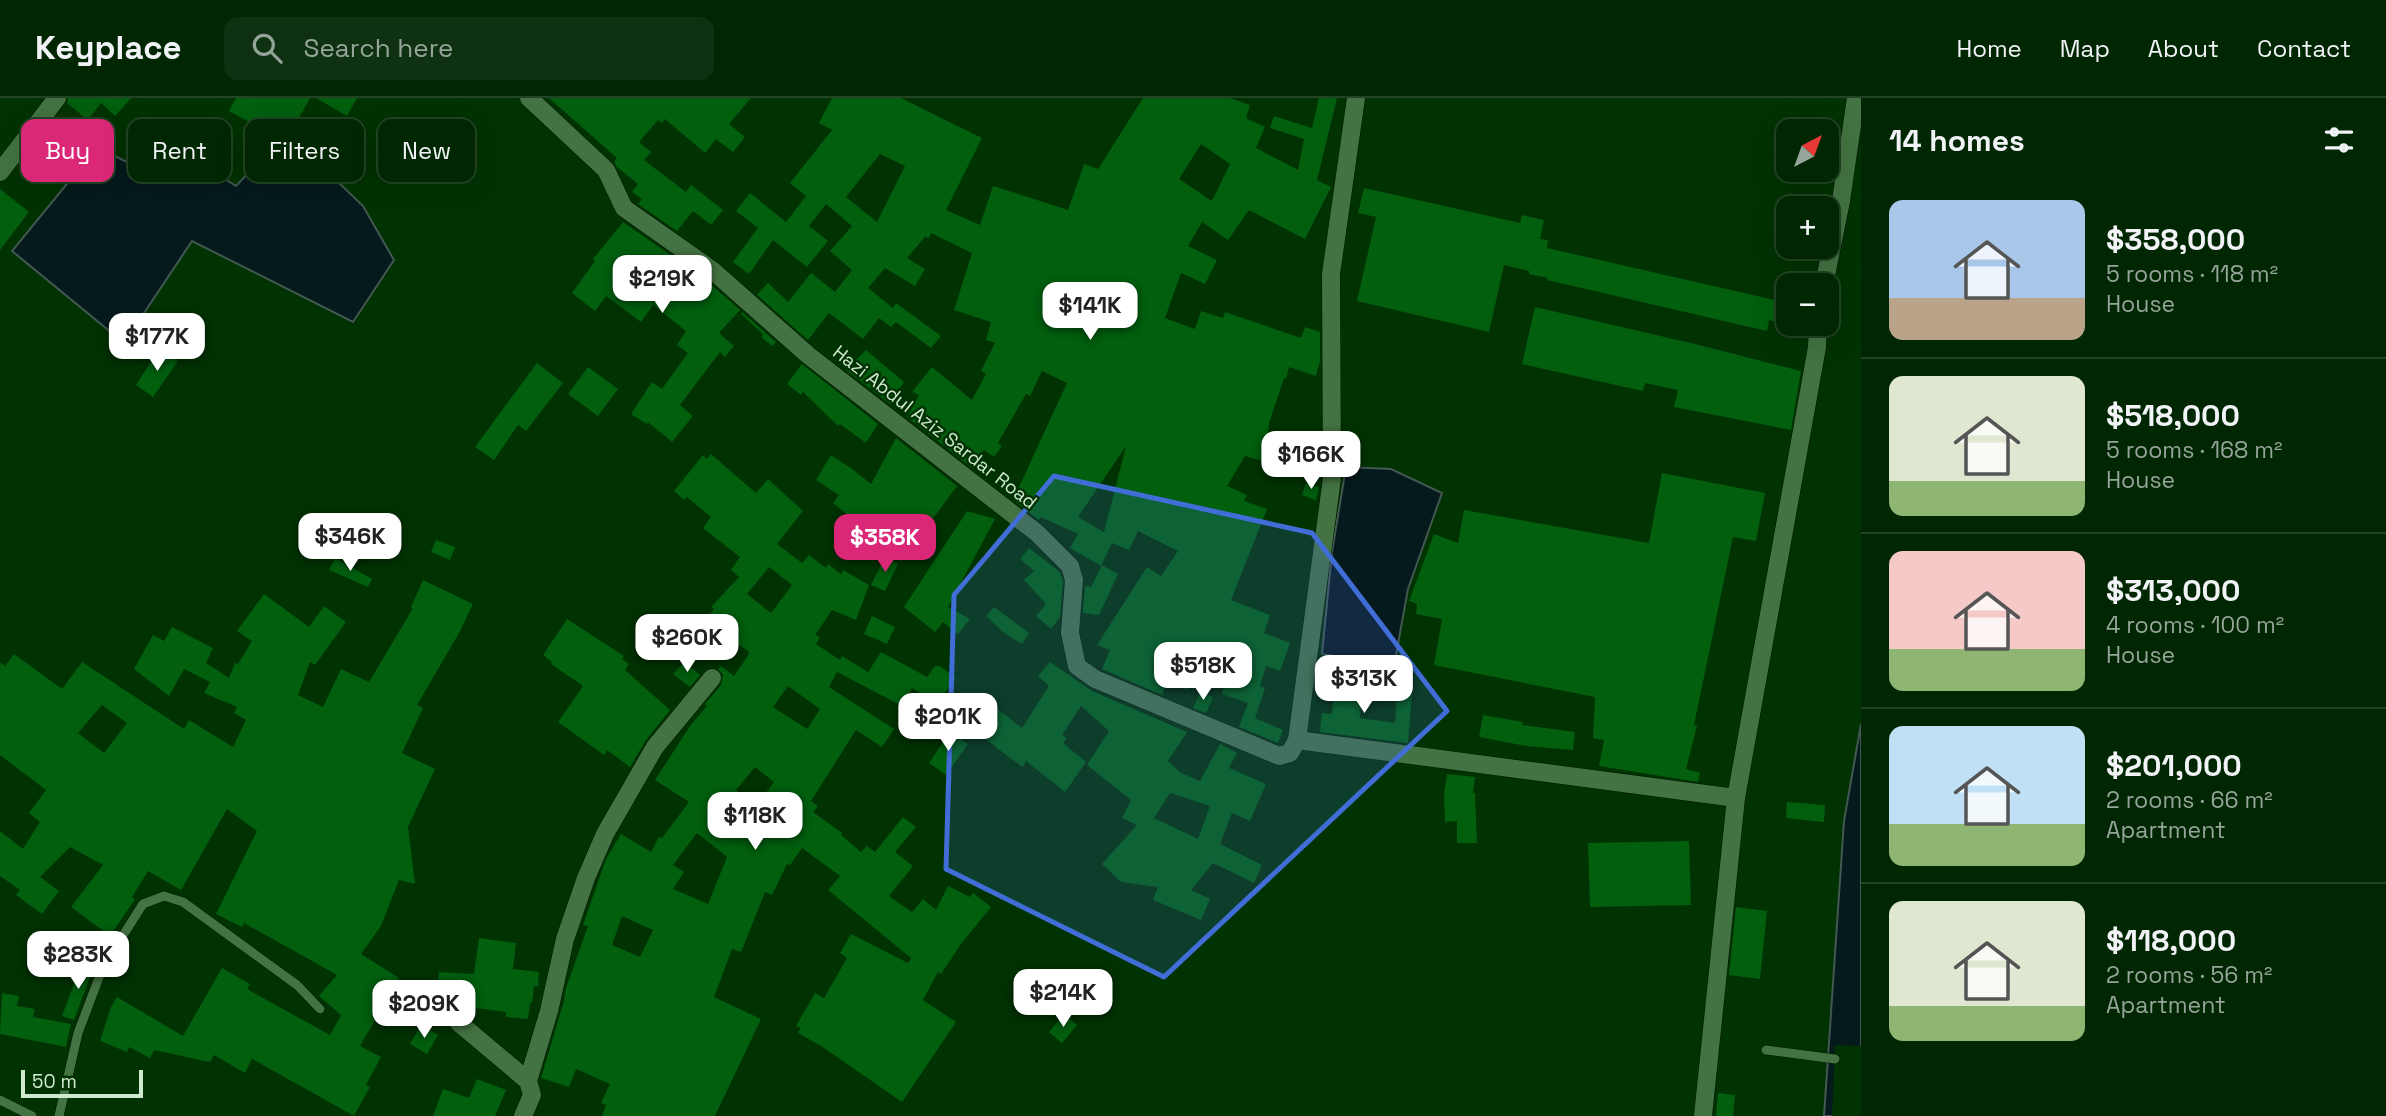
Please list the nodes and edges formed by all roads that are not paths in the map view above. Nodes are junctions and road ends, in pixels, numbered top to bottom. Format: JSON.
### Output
{"nodes":[{"id":1,"x":57,"y":98,"type":"edge"},
{"id":2,"x":529,"y":98,"type":"edge"},
{"id":3,"x":1356,"y":98,"type":"edge"},
{"id":4,"x":1856,"y":98,"type":"edge"},
{"id":5,"x":0,"y":172,"type":"edge"},
{"id":6,"x":1826,"y":273,"type":"edge"},
{"id":7,"x":1817,"y":336,"type":"edge"},
{"id":8,"x":712,"y":678,"type":"dead end"},
{"id":9,"x":1293,"y":746,"type":"junction"},
{"id":10,"x":1736,"y":798,"type":"junction"},
{"id":11,"x":320,"y":1009,"type":"dead end"},
{"id":12,"x":458,"y":1022,"type":"dead end"},
{"id":13,"x":1766,"y":1050,"type":"dead end"},
{"id":14,"x":1835,"y":1059,"type":"dead end"},
{"id":15,"x":528,"y":1081,"type":"junction"},
{"id":16,"x":0,"y":1100,"type":"edge"},
{"id":17,"x":20,"y":1114,"type":"edge"},
{"id":18,"x":32,"y":1116,"type":"edge"},
{"id":19,"x":59,"y":1116,"type":"edge"},
{"id":20,"x":523,"y":1116,"type":"edge"},
{"id":21,"x":1703,"y":1116,"type":"edge"}],
"edges":[{"from":1,"to":5,"type":"street"},
{"from":2,"to":9,"type":"street","name":"Hazi Abdul Aziz Sardar Road"},
{"from":3,"to":9,"type":"street"},
{"from":4,"to":6,"type":"street"},
{"from":7,"to":10,"type":"street"},
{"from":8,"to":15,"type":"street"},
{"from":9,"to":10,"type":"street"},
{"from":10,"to":21,"type":"street"},
{"from":11,"to":19,"type":"lane"},
{"from":12,"to":15,"type":"street"},
{"from":13,"to":14,"type":"lane"},
{"from":15,"to":20,"type":"street"},
{"from":16,"to":17,"type":"lane"},
{"from":17,"to":18,"type":"lane"}]}
